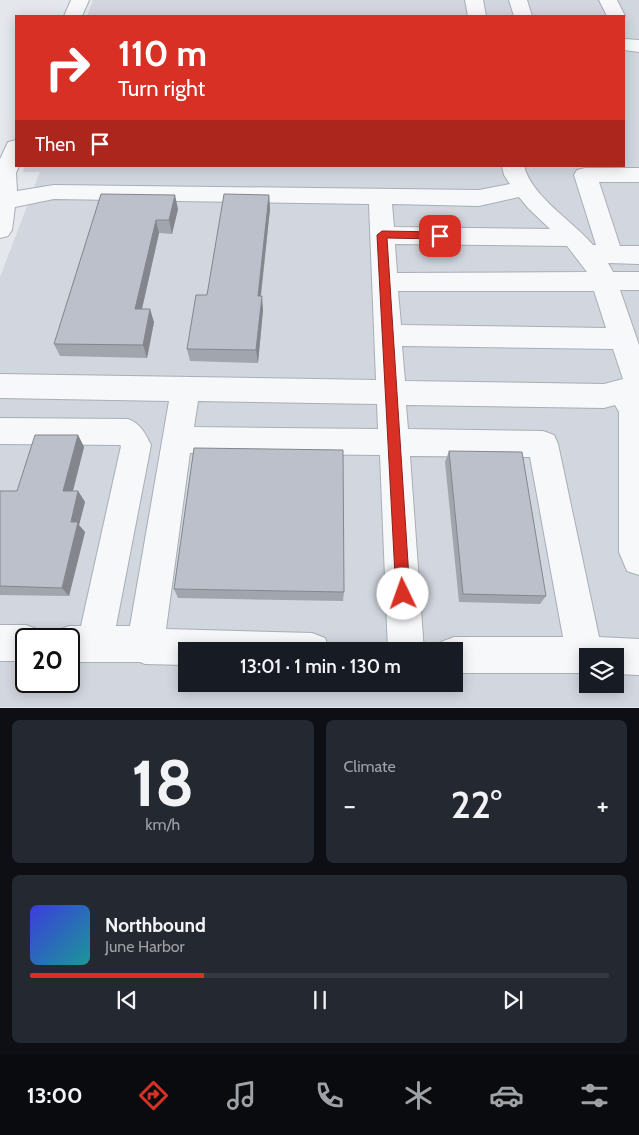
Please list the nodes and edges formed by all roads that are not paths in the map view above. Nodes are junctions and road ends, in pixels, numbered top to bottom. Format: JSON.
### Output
{"nodes":[{"id":1,"x":80,"y":0,"type":"edge"},
{"id":2,"x":474,"y":0,"type":"edge"},
{"id":3,"x":518,"y":0,"type":"edge"},
{"id":4,"x":608,"y":0,"type":"edge"},
{"id":5,"x":73,"y":15,"type":"edge"},
{"id":6,"x":478,"y":15,"type":"edge"},
{"id":7,"x":523,"y":15,"type":"edge"},
{"id":8,"x":616,"y":15,"type":"edge"},
{"id":9,"x":625,"y":46,"type":"edge"},
{"id":10,"x":639,"y":46,"type":"edge"},
{"id":11,"x":625,"y":62,"type":"edge"},
{"id":12,"x":639,"y":62,"type":"edge"},
{"id":13,"x":15,"y":149,"type":"edge"},
{"id":14,"x":625,"y":159,"type":"edge"},
{"id":15,"x":639,"y":159,"type":"edge"},
{"id":16,"x":513,"y":167,"type":"edge"},
{"id":17,"x":639,"y":175,"type":"edge"},
{"id":18,"x":525,"y":188,"type":"junction"},
{"id":19,"x":380,"y":196,"type":"junction"},
{"id":20,"x":5,"y":201,"type":"junction"},
{"id":21,"x":0,"y":230,"type":"edge"},
{"id":22,"x":382,"y":235,"type":"junction"},
{"id":23,"x":581,"y":246,"type":"junction"},
{"id":24,"x":612,"y":254,"type":"junction"},
{"id":25,"x":639,"y":255,"type":"edge"},
{"id":26,"x":604,"y":281,"type":"junction"},
{"id":27,"x":639,"y":281,"type":"edge"},
{"id":28,"x":385,"y":282,"type":"junction"},
{"id":29,"x":388,"y":335,"type":"junction"},
{"id":30,"x":623,"y":339,"type":"junction"},
{"id":31,"x":0,"y":386,"type":"edge"},
{"id":32,"x":633,"y":387,"type":"edge"},
{"id":33,"x":185,"y":389,"type":"junction"},
{"id":34,"x":392,"y":393,"type":"junction"},
{"id":35,"x":0,"y":431,"type":"edge"},
{"id":36,"x":177,"y":440,"type":"junction"},
{"id":37,"x":395,"y":442,"type":"junction"},
{"id":38,"x":637,"y":456,"type":"edge"},
{"id":39,"x":639,"y":559,"type":"edge"},
{"id":40,"x":406,"y":642,"type":"edge"},
{"id":41,"x":0,"y":643,"type":"edge"},
{"id":42,"x":15,"y":643,"type":"edge"},
{"id":43,"x":82,"y":644,"type":"edge"},
{"id":44,"x":145,"y":644,"type":"junction"},
{"id":45,"x":178,"y":645,"type":"edge"},
{"id":46,"x":602,"y":648,"type":"edge"},
{"id":47,"x":463,"y":655,"type":"edge"},
{"id":48,"x":579,"y":656,"type":"edge"},
{"id":49,"x":624,"y":657,"type":"edge"},
{"id":50,"x":639,"y":657,"type":"edge"}],
"edges":[{"from":1,"to":5,"type":"street"},
{"from":2,"to":6,"type":"street"},
{"from":3,"to":7,"type":"street"},
{"from":4,"to":8,"type":"street"},
{"from":9,"to":10,"type":"street"},
{"from":11,"to":12,"type":"street"},
{"from":13,"to":20,"type":"street"},
{"from":14,"to":15,"type":"street"},
{"from":16,"to":18,"type":"street"},
{"from":17,"to":24,"type":"street"},
{"from":18,"to":19,"type":"street"},
{"from":18,"to":23,"type":"street"},
{"from":19,"to":20,"type":"street"},
{"from":19,"to":22,"type":"street"},
{"from":20,"to":21,"type":"street"},
{"from":22,"to":23,"type":"street"},
{"from":22,"to":28,"type":"street"},
{"from":23,"to":24,"type":"street"},
{"from":23,"to":26,"type":"street"},
{"from":24,"to":25,"type":"street"},
{"from":26,"to":27,"type":"street"},
{"from":26,"to":28,"type":"street"},
{"from":26,"to":30,"type":"street"},
{"from":28,"to":29,"type":"street"},
{"from":29,"to":30,"type":"street"},
{"from":29,"to":34,"type":"street"},
{"from":30,"to":32,"type":"street"},
{"from":31,"to":33,"type":"street"},
{"from":32,"to":34,"type":"street"},
{"from":32,"to":38,"type":"street"},
{"from":33,"to":34,"type":"street"},
{"from":33,"to":36,"type":"street"},
{"from":34,"to":37,"type":"street"},
{"from":35,"to":43,"type":"street"},
{"from":36,"to":37,"type":"street"},
{"from":36,"to":44,"type":"street"},
{"from":37,"to":40,"type":"street"},
{"from":37,"to":46,"type":"street"},
{"from":38,"to":39,"type":"street"},
{"from":41,"to":42,"type":"street"},
{"from":43,"to":44,"type":"street"},
{"from":44,"to":45,"type":"street"},
{"from":47,"to":48,"type":"street"},
{"from":49,"to":50,"type":"street"}]}
